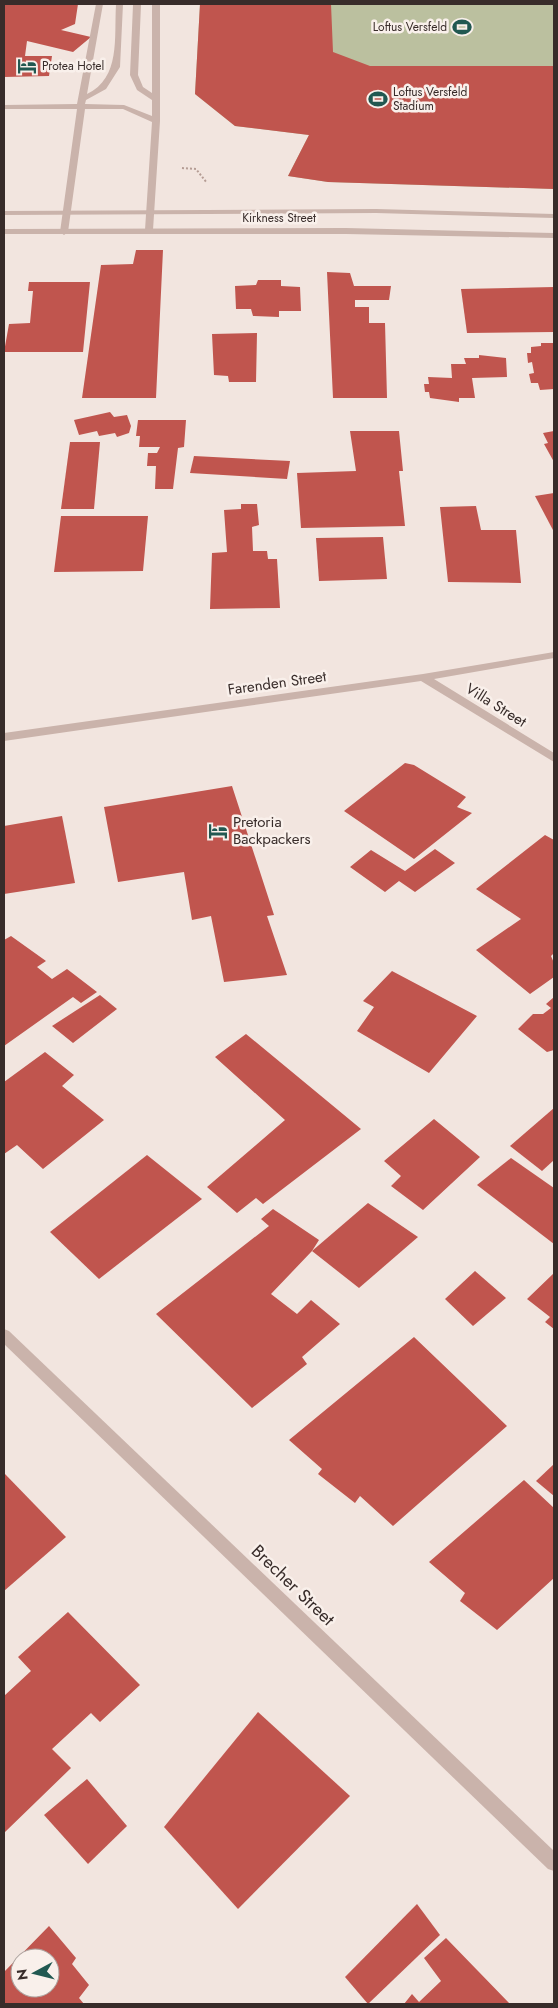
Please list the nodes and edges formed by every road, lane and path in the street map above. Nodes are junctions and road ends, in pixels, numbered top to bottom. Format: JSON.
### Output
{"nodes":[{"id":1,"x":99,"y":4,"type":"edge"},
{"id":2,"x":156,"y":4,"type":"edge"},
{"id":3,"x":120,"y":5,"type":"dead end"},
{"id":4,"x":137,"y":5,"type":"edge"},
{"id":5,"x":156,"y":99,"type":"junction"},
{"id":6,"x":81,"y":103,"type":"junction"},
{"id":7,"x":4,"y":107,"type":"edge"},
{"id":8,"x":156,"y":121,"type":"junction"},
{"id":9,"x":4,"y":212,"type":"edge"},
{"id":10,"x":66,"y":212,"type":"junction"},
{"id":11,"x":151,"y":212,"type":"junction"},
{"id":12,"x":554,"y":216,"type":"edge"},
{"id":13,"x":149,"y":230,"type":"junction"},
{"id":14,"x":4,"y":232,"type":"edge"},
{"id":15,"x":64,"y":232,"type":"junction"},
{"id":16,"x":554,"y":236,"type":"edge"},
{"id":17,"x":554,"y":655,"type":"edge"},
{"id":18,"x":423,"y":677,"type":"junction"},
{"id":19,"x":4,"y":737,"type":"edge"},
{"id":20,"x":554,"y":758,"type":"edge"},
{"id":21,"x":4,"y":1335,"type":"edge"},
{"id":22,"x":554,"y":1863,"type":"edge"}],
"edges":[{"from":1,"to":6,"type":"street"},
{"from":2,"to":5,"type":"street"},
{"from":3,"to":6,"type":"street"},
{"from":4,"to":5,"type":"street"},
{"from":5,"to":8,"type":"street"},
{"from":6,"to":7,"type":"street"},
{"from":6,"to":8,"type":"street"},
{"from":6,"to":10,"type":"street"},
{"from":8,"to":11,"type":"street"},
{"from":9,"to":10,"type":"street","name":"Kirkness Street"},
{"from":10,"to":11,"type":"street","name":"Kirkness Street"},
{"from":10,"to":15,"type":"street"},
{"from":11,"to":12,"type":"street","name":"Kirkness Street"},
{"from":11,"to":13,"type":"street"},
{"from":13,"to":15,"type":"street","name":"Kirkness Street"},
{"from":13,"to":16,"type":"street","name":"Kirkness Street"},
{"from":14,"to":15,"type":"street","name":"Kirkness Street"},
{"from":17,"to":18,"type":"street","name":"Farenden Street"},
{"from":18,"to":19,"type":"street","name":"Farenden Street"},
{"from":18,"to":20,"type":"street","name":"Villa Street"},
{"from":21,"to":22,"type":"street","name":"Brecher Street"}]}
